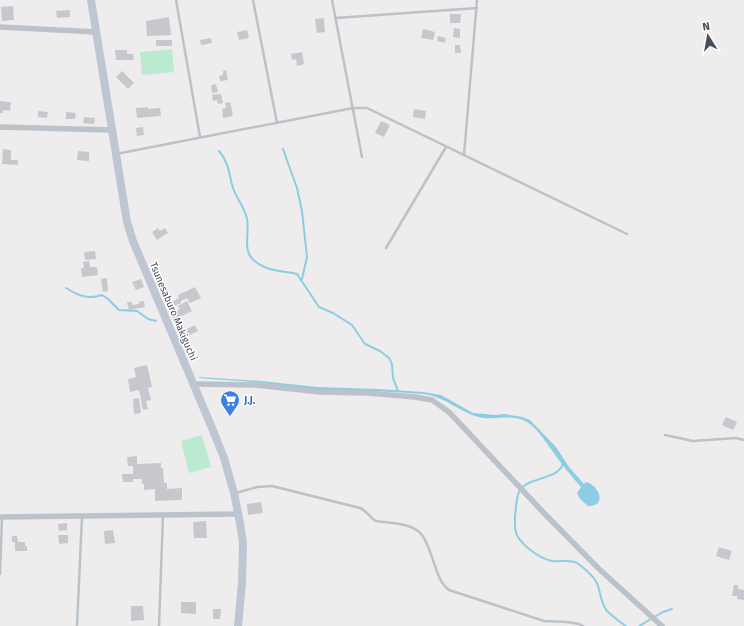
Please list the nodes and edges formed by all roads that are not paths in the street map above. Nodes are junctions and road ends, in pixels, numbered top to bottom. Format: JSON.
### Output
{"nodes":[{"id":1,"x":90,"y":0,"type":"edge"},
{"id":2,"x":176,"y":0,"type":"edge"},
{"id":3,"x":253,"y":0,"type":"edge"},
{"id":4,"x":332,"y":0,"type":"edge"},
{"id":5,"x":477,"y":0,"type":"edge"},
{"id":6,"x":477,"y":8,"type":"junction"},
{"id":7,"x":336,"y":18,"type":"junction"},
{"id":8,"x":0,"y":27,"type":"edge"},
{"id":9,"x":96,"y":32,"type":"junction"},
{"id":10,"x":353,"y":108,"type":"junction"},
{"id":11,"x":277,"y":123,"type":"junction"},
{"id":12,"x":0,"y":127,"type":"edge"},
{"id":13,"x":112,"y":130,"type":"junction"},
{"id":14,"x":200,"y":137,"type":"junction"},
{"id":15,"x":446,"y":147,"type":"junction"},
{"id":16,"x":116,"y":154,"type":"junction"},
{"id":17,"x":464,"y":155,"type":"junction"},
{"id":18,"x":362,"y":156,"type":"dead end"},
{"id":19,"x":627,"y":234,"type":"dead end"},
{"id":20,"x":386,"y":248,"type":"dead end"},
{"id":21,"x":194,"y":384,"type":"junction"},
{"id":22,"x":665,"y":435,"type":"dead end"},
{"id":23,"x":744,"y":440,"type":"edge"},
{"id":24,"x":234,"y":493,"type":"junction"},
{"id":25,"x":239,"y":514,"type":"junction"},
{"id":26,"x":163,"y":515,"type":"junction"},
{"id":27,"x":82,"y":516,"type":"junction"},
{"id":28,"x":1,"y":517,"type":"edge"},
{"id":29,"x":0,"y":574,"type":"edge"},
{"id":30,"x":76,"y":626,"type":"edge"},
{"id":31,"x":159,"y":626,"type":"edge"},
{"id":32,"x":238,"y":626,"type":"edge"},
{"id":33,"x":583,"y":626,"type":"edge"},
{"id":34,"x":662,"y":626,"type":"edge"}],
"edges":[{"from":1,"to":9,"type":"street","name":"Tsunesaburo Makiguchi"},
{"from":2,"to":14,"type":"lane"},
{"from":3,"to":11,"type":"lane"},
{"from":4,"to":7,"type":"lane"},
{"from":5,"to":6,"type":"lane"},
{"from":6,"to":7,"type":"lane"},
{"from":6,"to":17,"type":"lane"},
{"from":7,"to":10,"type":"lane"},
{"from":8,"to":9,"type":"street"},
{"from":9,"to":13,"type":"street","name":"Tsunesaburo Makiguchi"},
{"from":10,"to":11,"type":"lane"},
{"from":10,"to":15,"type":"lane"},
{"from":10,"to":18,"type":"lane"},
{"from":11,"to":14,"type":"lane"},
{"from":12,"to":13,"type":"street"},
{"from":13,"to":16,"type":"street","name":"Tsunesaburo Makiguchi"},
{"from":14,"to":16,"type":"lane"},
{"from":15,"to":17,"type":"lane"},
{"from":15,"to":20,"type":"lane"},
{"from":16,"to":21,"type":"street","name":"Tsunesaburo Makiguchi"},
{"from":17,"to":19,"type":"lane"},
{"from":21,"to":24,"type":"street","name":"Tsunesaburo Makiguchi"},
{"from":21,"to":34,"type":"street"},
{"from":22,"to":23,"type":"lane"},
{"from":24,"to":25,"type":"street","name":"Tsunesaburo Makiguchi"},
{"from":24,"to":33,"type":"lane"},
{"from":25,"to":26,"type":"street"},
{"from":25,"to":32,"type":"street","name":"Tsunesaburo Makiguchi"},
{"from":26,"to":27,"type":"street"},
{"from":26,"to":31,"type":"lane"},
{"from":27,"to":28,"type":"street"},
{"from":27,"to":30,"type":"lane"},
{"from":28,"to":29,"type":"lane"}]}
